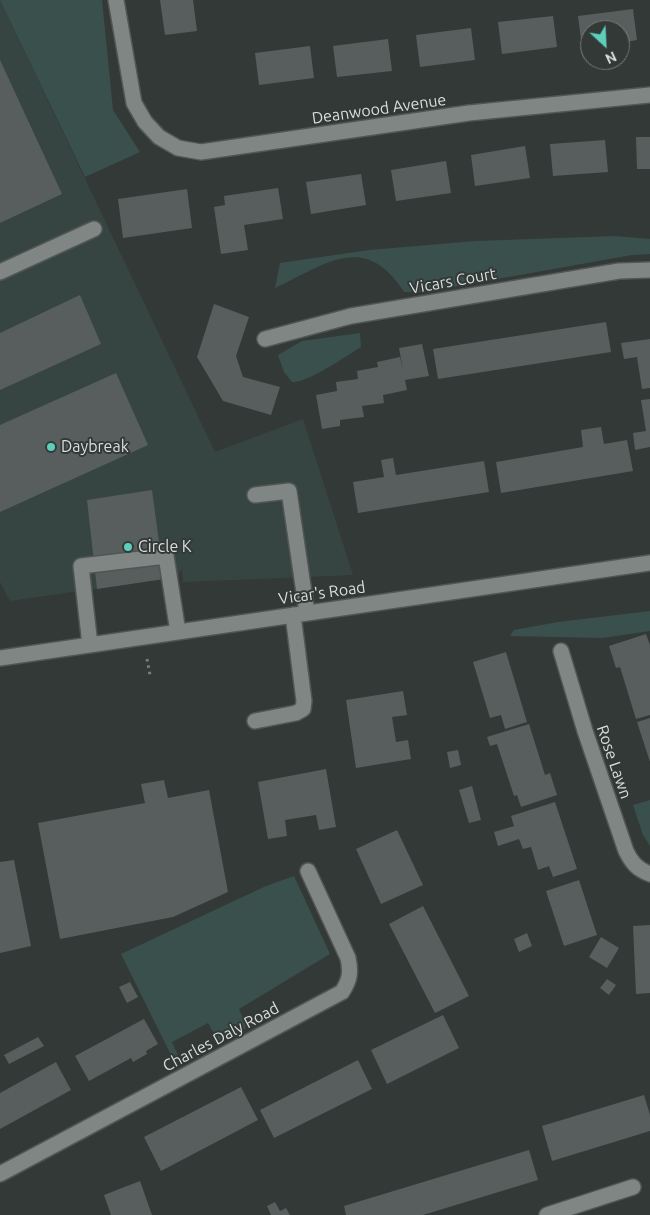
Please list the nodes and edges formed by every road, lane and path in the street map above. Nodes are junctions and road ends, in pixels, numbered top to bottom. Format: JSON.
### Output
{"nodes":[{"id":1,"x":116,"y":0,"type":"edge"},
{"id":2,"x":650,"y":95,"type":"edge"},
{"id":3,"x":94,"y":229,"type":"dead end"},
{"id":4,"x":650,"y":270,"type":"edge"},
{"id":5,"x":0,"y":272,"type":"edge"},
{"id":6,"x":265,"y":339,"type":"dead end"},
{"id":7,"x":255,"y":495,"type":"dead end"},
{"id":8,"x":650,"y":563,"type":"edge"},
{"id":9,"x":300,"y":614,"type":"junction"},
{"id":10,"x":178,"y":632,"type":"junction"},
{"id":11,"x":90,"y":645,"type":"junction"},
{"id":12,"x":562,"y":651,"type":"dead end"},
{"id":13,"x":0,"y":658,"type":"edge"},
{"id":14,"x":255,"y":721,"type":"dead end"},
{"id":15,"x":308,"y":871,"type":"dead end"},
{"id":16,"x":650,"y":874,"type":"edge"},
{"id":17,"x":0,"y":1174,"type":"edge"},
{"id":18,"x":633,"y":1187,"type":"dead end"},
{"id":19,"x":547,"y":1215,"type":"edge"}],
"edges":[{"from":1,"to":2,"type":"street","name":"Deanwood Avenue"},
{"from":3,"to":5,"type":"street"},
{"from":4,"to":6,"type":"street","name":"Vicars Court"},
{"from":7,"to":9,"type":"street"},
{"from":8,"to":9,"type":"street","name":"Vicar's Road"},
{"from":9,"to":10,"type":"street","name":"Vicar's Road"},
{"from":9,"to":14,"type":"street"},
{"from":10,"to":11,"type":"street","name":"Vicar's Road"},
{"from":10,"to":11,"type":"street"},
{"from":11,"to":13,"type":"street","name":"Vicar's Road"},
{"from":12,"to":16,"type":"street","name":"Rose Lawn"},
{"from":15,"to":17,"type":"street","name":"Charles Daly Road"},
{"from":18,"to":19,"type":"street"}]}
